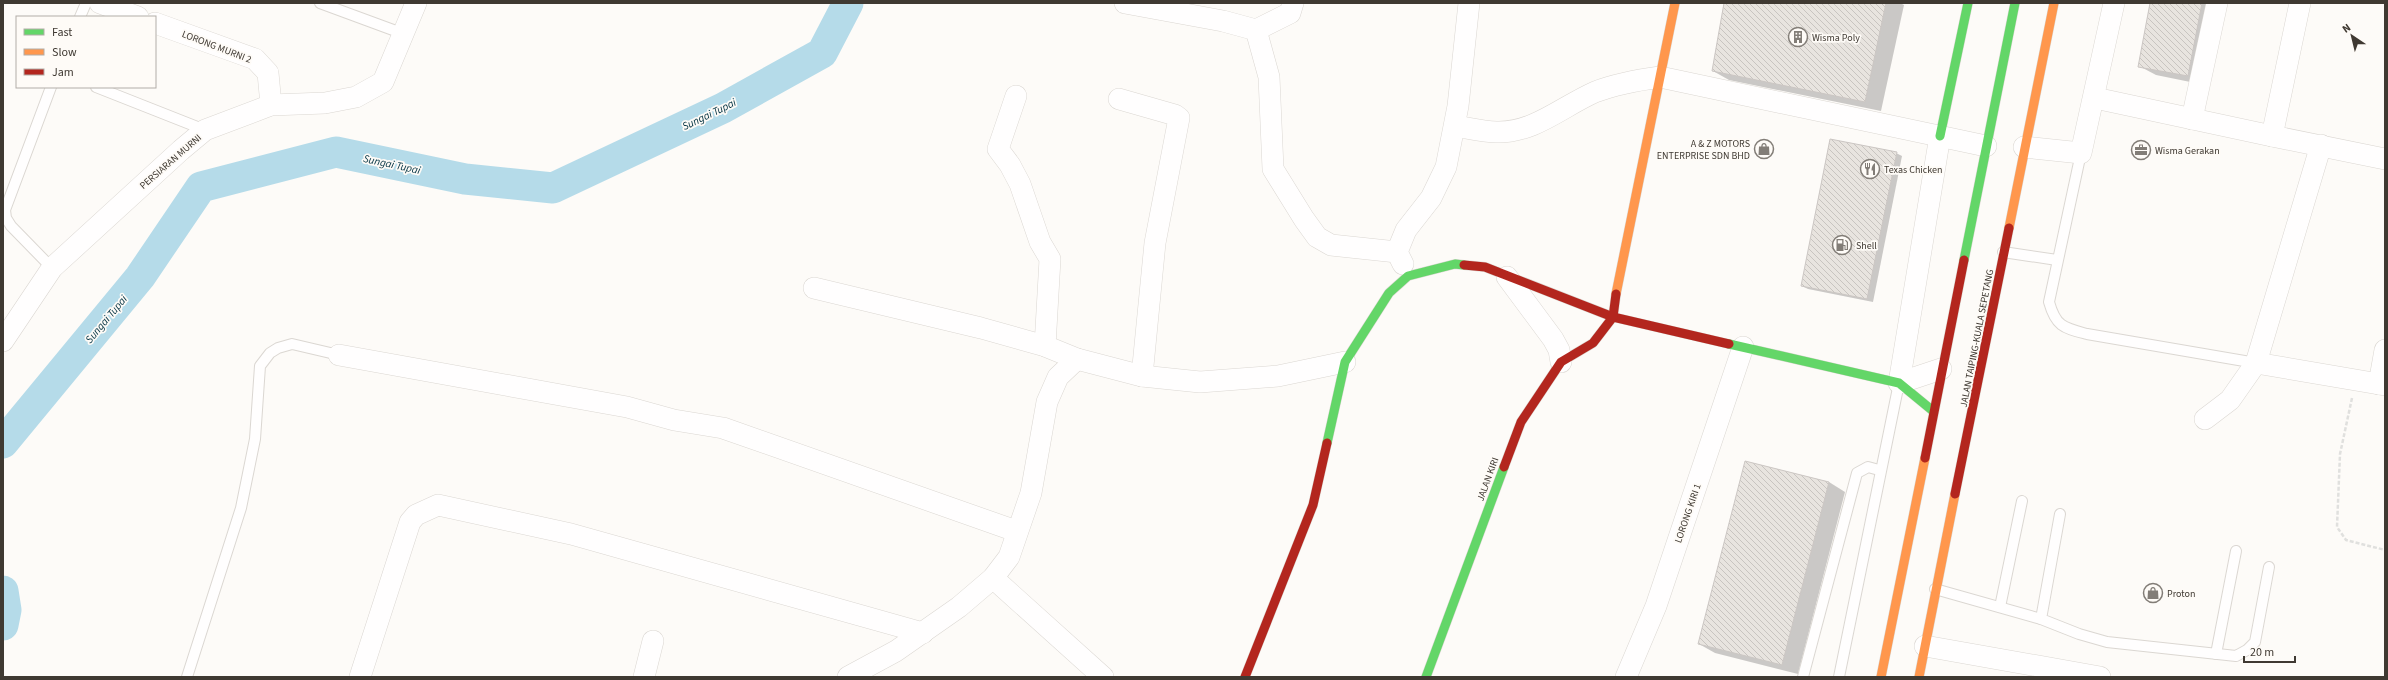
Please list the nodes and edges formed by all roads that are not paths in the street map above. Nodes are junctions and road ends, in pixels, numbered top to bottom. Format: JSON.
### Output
{"nodes":[{"id":1,"x":86,"y":3,"type":"edge"},
{"id":2,"x":100,"y":3,"type":"edge"},
{"id":3,"x":320,"y":3,"type":"edge"},
{"id":4,"x":416,"y":3,"type":"edge"},
{"id":5,"x":1293,"y":3,"type":"edge"},
{"id":6,"x":1469,"y":3,"type":"edge"},
{"id":7,"x":1675,"y":3,"type":"edge"},
{"id":8,"x":1968,"y":3,"type":"edge"},
{"id":9,"x":2015,"y":3,"type":"edge"},
{"id":10,"x":2054,"y":3,"type":"edge"},
{"id":11,"x":2114,"y":3,"type":"edge"},
{"id":12,"x":2217,"y":3,"type":"edge"},
{"id":13,"x":2300,"y":3,"type":"edge"},
{"id":14,"x":1136,"y":4,"type":"edge"},
{"id":15,"x":80,"y":16,"type":"edge"},
{"id":16,"x":135,"y":16,"type":"edge"},
{"id":17,"x":156,"y":23,"type":"edge"},
{"id":18,"x":1256,"y":30,"type":"junction"},
{"id":19,"x":404,"y":34,"type":"junction"},
{"id":20,"x":1660,"y":77,"type":"junction"},
{"id":21,"x":51,"y":88,"type":"edge"},
{"id":22,"x":99,"y":88,"type":"edge"},
{"id":23,"x":1016,"y":96,"type":"dead end"},
{"id":24,"x":2095,"y":98,"type":"junction"},
{"id":25,"x":1118,"y":99,"type":"dead end"},
{"id":26,"x":271,"y":105,"type":"junction"},
{"id":27,"x":2192,"y":119,"type":"junction"},
{"id":28,"x":1455,"y":126,"type":"junction"},
{"id":29,"x":205,"y":130,"type":"junction"},
{"id":30,"x":1940,"y":136,"type":"junction"},
{"id":31,"x":2272,"y":136,"type":"junction"},
{"id":32,"x":2321,"y":145,"type":"junction"},
{"id":33,"x":1986,"y":146,"type":"junction"},
{"id":34,"x":2024,"y":147,"type":"junction"},
{"id":35,"x":2081,"y":153,"type":"junction"},
{"id":36,"x":2385,"y":159,"type":"edge"},
{"id":37,"x":1397,"y":252,"type":"junction"},
{"id":38,"x":2003,"y":252,"type":"junction"},
{"id":39,"x":2057,"y":260,"type":"junction"},
{"id":40,"x":52,"y":268,"type":"junction"},
{"id":41,"x":1408,"y":276,"type":"junction"},
{"id":42,"x":1507,"y":277,"type":"junction"},
{"id":43,"x":814,"y":288,"type":"dead end"},
{"id":44,"x":1613,"y":317,"type":"junction"},
{"id":45,"x":3,"y":341,"type":"edge"},
{"id":46,"x":1045,"y":346,"type":"junction"},
{"id":47,"x":1743,"y":347,"type":"junction"},
{"id":48,"x":2385,"y":350,"type":"edge"},
{"id":49,"x":339,"y":355,"type":"joint"},
{"id":50,"x":1077,"y":359,"type":"junction"},
{"id":51,"x":1345,"y":362,"type":"junction"},
{"id":52,"x":1561,"y":362,"type":"junction"},
{"id":53,"x":2256,"y":363,"type":"junction"},
{"id":54,"x":1941,"y":369,"type":"junction"},
{"id":55,"x":1142,"y":376,"type":"junction"},
{"id":56,"x":1899,"y":383,"type":"junction"},
{"id":57,"x":2382,"y":384,"type":"edge"},
{"id":58,"x":1933,"y":411,"type":"junction"},
{"id":59,"x":2205,"y":419,"type":"dead end"},
{"id":60,"x":1879,"y":470,"type":"junction"},
{"id":61,"x":2022,"y":501,"type":"dead end"},
{"id":62,"x":2060,"y":514,"type":"dead end"},
{"id":63,"x":1016,"y":531,"type":"junction"},
{"id":64,"x":2236,"y":551,"type":"dead end"},
{"id":65,"x":2269,"y":567,"type":"dead end"},
{"id":66,"x":993,"y":578,"type":"junction"},
{"id":67,"x":1935,"y":589,"type":"junction"},
{"id":68,"x":2000,"y":607,"type":"junction"},
{"id":69,"x":2042,"y":619,"type":"junction"},
{"id":70,"x":923,"y":633,"type":"junction"},
{"id":71,"x":653,"y":641,"type":"dead end"},
{"id":72,"x":1925,"y":646,"type":"junction"},
{"id":73,"x":2216,"y":654,"type":"junction"},
{"id":74,"x":187,"y":677,"type":"edge"},
{"id":75,"x":362,"y":677,"type":"edge"},
{"id":76,"x":644,"y":677,"type":"edge"},
{"id":77,"x":848,"y":677,"type":"edge"},
{"id":78,"x":1103,"y":677,"type":"edge"},
{"id":79,"x":1244,"y":677,"type":"edge"},
{"id":80,"x":1426,"y":677,"type":"edge"},
{"id":81,"x":1626,"y":677,"type":"edge"},
{"id":82,"x":1803,"y":677,"type":"edge"},
{"id":83,"x":1839,"y":677,"type":"edge"},
{"id":84,"x":1881,"y":677,"type":"edge"},
{"id":85,"x":1919,"y":677,"type":"edge"},
{"id":86,"x":2100,"y":677,"type":"edge"}],
"edges":[{"from":1,"to":15,"type":"lane"},
{"from":2,"to":16,"type":"street"},
{"from":3,"to":19,"type":"lane"},
{"from":4,"to":19,"type":"street","name":"PERSIARAN MURNI"},
{"from":5,"to":18,"type":"street"},
{"from":6,"to":28,"type":"street"},
{"from":7,"to":20,"type":"street"},
{"from":8,"to":30,"type":"street"},
{"from":9,"to":33,"type":"street"},
{"from":10,"to":34,"type":"street","name":"JALAN TAIPING-KUALA SEPETANG"},
{"from":11,"to":24,"type":"street"},
{"from":12,"to":27,"type":"street"},
{"from":13,"to":31,"type":"street"},
{"from":14,"to":18,"type":"street"},
{"from":17,"to":26,"type":"street","name":"LORONG MURNI 2"},
{"from":18,"to":37,"type":"street"},
{"from":19,"to":26,"type":"street","name":"PERSIARAN MURNI"},
{"from":20,"to":28,"type":"street"},
{"from":20,"to":30,"type":"street"},
{"from":20,"to":44,"type":"street"},
{"from":21,"to":40,"type":"lane"},
{"from":22,"to":29,"type":"lane"},
{"from":23,"to":46,"type":"street"},
{"from":24,"to":27,"type":"street"},
{"from":24,"to":35,"type":"street"},
{"from":25,"to":55,"type":"street"},
{"from":26,"to":29,"type":"street","name":"PERSIARAN MURNI"},
{"from":27,"to":31,"type":"street"},
{"from":28,"to":37,"type":"street"},
{"from":29,"to":40,"type":"street","name":"PERSIARAN MURNI"},
{"from":30,"to":33,"type":"street"},
{"from":30,"to":56,"type":"street"},
{"from":31,"to":32,"type":"street"},
{"from":32,"to":36,"type":"street"},
{"from":32,"to":53,"type":"street"},
{"from":33,"to":54,"type":"street"},
{"from":34,"to":35,"type":"street"},
{"from":34,"to":38,"type":"street","name":"JALAN TAIPING-KUALA SEPETANG"},
{"from":35,"to":39,"type":"lane"},
{"from":37,"to":41,"type":"street"},
{"from":38,"to":39,"type":"lane"},
{"from":38,"to":67,"type":"street","name":"JALAN TAIPING-KUALA SEPETANG"},
{"from":39,"to":53,"type":"lane"},
{"from":40,"to":45,"type":"street","name":"PERSIARAN MURNI"},
{"from":41,"to":42,"type":"street"},
{"from":41,"to":51,"type":"street"},
{"from":42,"to":44,"type":"street"},
{"from":42,"to":52,"type":"street"},
{"from":43,"to":46,"type":"street"},
{"from":44,"to":47,"type":"street"},
{"from":44,"to":52,"type":"street","name":"JALAN KIRI"},
{"from":46,"to":50,"type":"street"},
{"from":47,"to":56,"type":"street"},
{"from":47,"to":81,"type":"street","name":"LORONG KIRI 1"},
{"from":48,"to":57,"type":"street"},
{"from":49,"to":63,"type":"street"},
{"from":49,"to":74,"type":"lane"},
{"from":50,"to":55,"type":"street"},
{"from":50,"to":63,"type":"street"},
{"from":51,"to":55,"type":"street"},
{"from":51,"to":79,"type":"street"},
{"from":52,"to":80,"type":"street","name":"JALAN KIRI"},
{"from":53,"to":57,"type":"street"},
{"from":53,"to":59,"type":"street"},
{"from":54,"to":56,"type":"street"},
{"from":54,"to":58,"type":"street"},
{"from":56,"to":58,"type":"street"},
{"from":56,"to":60,"type":"lane"},
{"from":58,"to":84,"type":"street"},
{"from":60,"to":82,"type":"lane"},
{"from":60,"to":83,"type":"lane"},
{"from":61,"to":68,"type":"lane"},
{"from":62,"to":69,"type":"lane"},
{"from":63,"to":66,"type":"street"},
{"from":64,"to":73,"type":"lane"},
{"from":65,"to":73,"type":"lane"},
{"from":66,"to":70,"type":"street"},
{"from":66,"to":78,"type":"street"},
{"from":67,"to":68,"type":"lane"},
{"from":67,"to":72,"type":"street","name":"JALAN TAIPING-KUALA SEPETANG"},
{"from":68,"to":69,"type":"lane"},
{"from":69,"to":73,"type":"lane"},
{"from":70,"to":75,"type":"street"},
{"from":70,"to":77,"type":"street"},
{"from":71,"to":76,"type":"street"},
{"from":72,"to":85,"type":"street","name":"JALAN TAIPING-KUALA SEPETANG"},
{"from":72,"to":86,"type":"street"}]}
